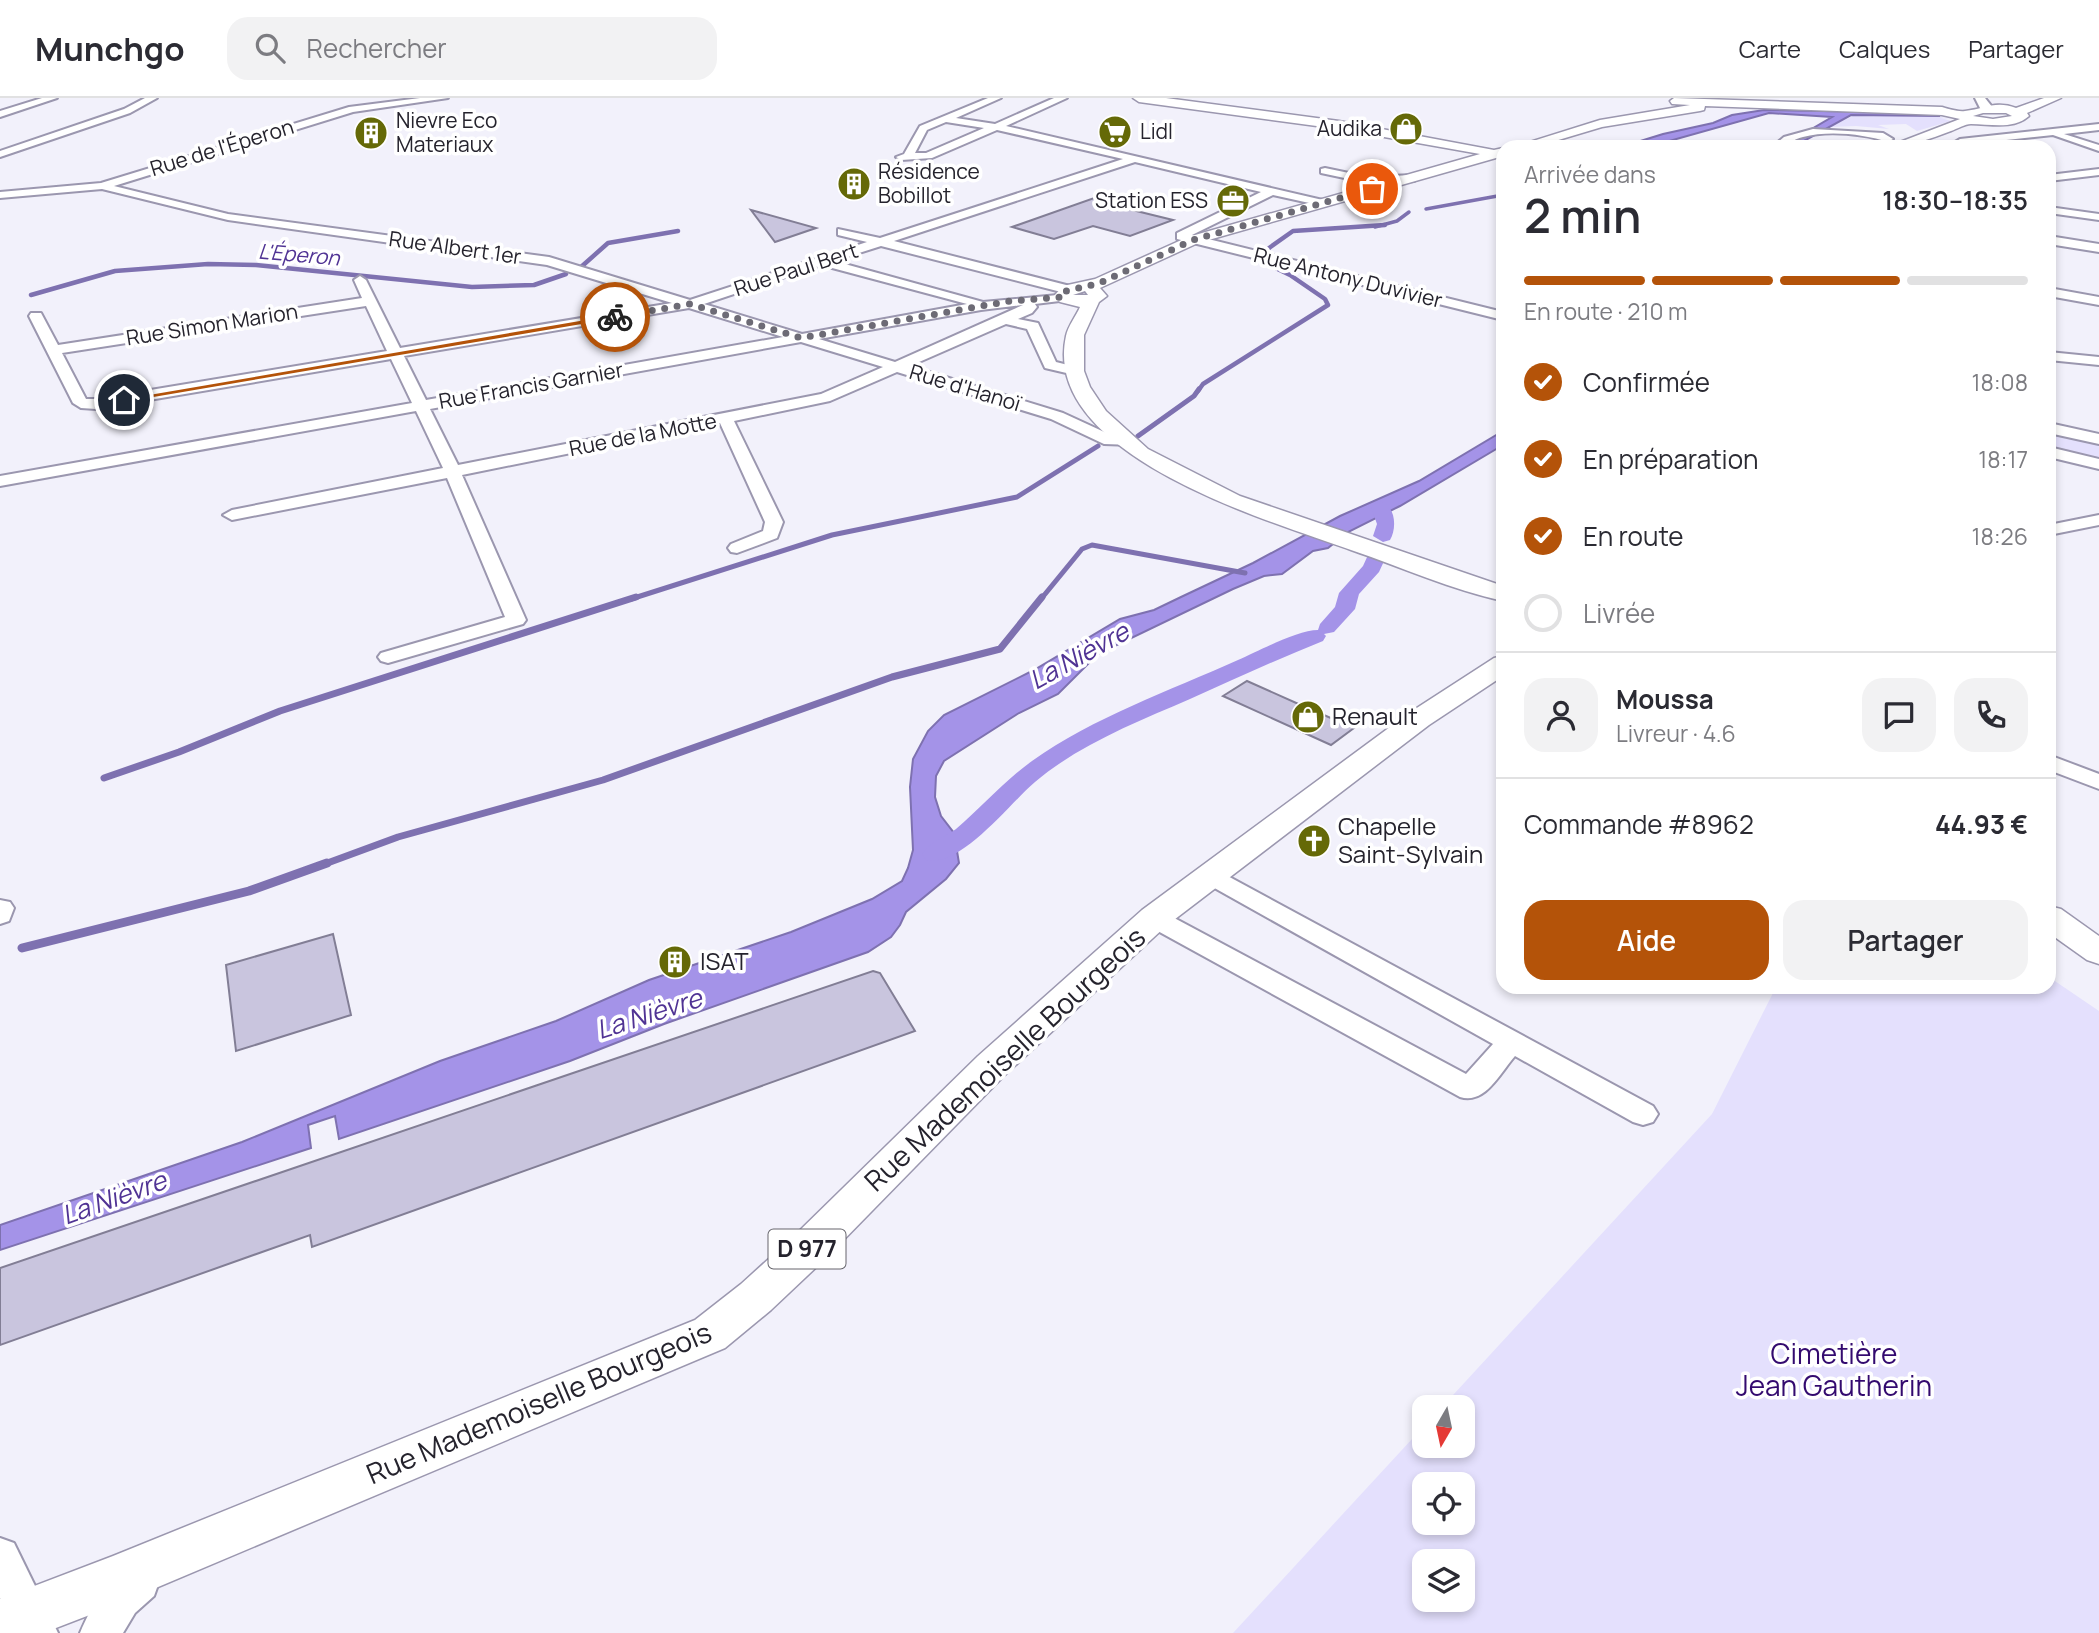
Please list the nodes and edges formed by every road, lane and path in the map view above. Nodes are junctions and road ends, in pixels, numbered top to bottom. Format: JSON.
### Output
{"nodes":[{"id":1,"x":51,"y":98,"type":"edge"},
{"id":2,"x":152,"y":98,"type":"edge"},
{"id":3,"x":443,"y":98,"type":"edge"},
{"id":4,"x":996,"y":98,"type":"edge"},
{"id":5,"x":1062,"y":98,"type":"edge"},
{"id":6,"x":1139,"y":98,"type":"edge"},
{"id":7,"x":1905,"y":98,"type":"edge"},
{"id":8,"x":2039,"y":98,"type":"edge"},
{"id":9,"x":2055,"y":98,"type":"edge"},
{"id":10,"x":1669,"y":99,"type":"edge"},
{"id":11,"x":1730,"y":103,"type":"junction"},
{"id":12,"x":1983,"y":105,"type":"edge"},
{"id":13,"x":1692,"y":108,"type":"junction"},
{"id":14,"x":0,"y":114,"type":"edge"},
{"id":15,"x":2018,"y":115,"type":"junction"},
{"id":16,"x":1968,"y":117,"type":"junction"},
{"id":17,"x":944,"y":119,"type":"junction"},
{"id":18,"x":2046,"y":120,"type":"dead end"},
{"id":19,"x":1986,"y":123,"type":"junction"},
{"id":20,"x":998,"y":127,"type":"junction"},
{"id":21,"x":2096,"y":127,"type":"edge"},
{"id":22,"x":2048,"y":132,"type":"junction"},
{"id":23,"x":1545,"y":140,"type":"edge"},
{"id":24,"x":1785,"y":140,"type":"edge"},
{"id":25,"x":1888,"y":140,"type":"edge"},
{"id":26,"x":1900,"y":140,"type":"edge"},
{"id":27,"x":1936,"y":140,"type":"edge"},
{"id":28,"x":2007,"y":140,"type":"edge"},
{"id":29,"x":2097,"y":143,"type":"edge"},
{"id":30,"x":1496,"y":152,"type":"edge"},
{"id":31,"x":0,"y":153,"type":"edge"},
{"id":32,"x":1496,"y":154,"type":"edge"},
{"id":33,"x":1134,"y":159,"type":"junction"},
{"id":34,"x":2060,"y":162,"type":"dead end"},
{"id":35,"x":1325,"y":172,"type":"dead end"},
{"id":36,"x":2095,"y":173,"type":"edge"},
{"id":37,"x":2056,"y":177,"type":"edge"},
{"id":38,"x":1414,"y":178,"type":"junction"},
{"id":39,"x":102,"y":186,"type":"junction"},
{"id":40,"x":1272,"y":191,"type":"junction"},
{"id":41,"x":0,"y":195,"type":"edge"},
{"id":42,"x":1323,"y":203,"type":"junction"},
{"id":43,"x":2056,"y":211,"type":"edge"},
{"id":44,"x":2099,"y":217,"type":"edge"},
{"id":45,"x":842,"y":232,"type":"dead end"},
{"id":46,"x":1193,"y":240,"type":"junction"},
{"id":47,"x":2056,"y":241,"type":"edge"},
{"id":48,"x":882,"y":243,"type":"junction"},
{"id":49,"x":2099,"y":248,"type":"edge"},
{"id":50,"x":822,"y":261,"type":"junction"},
{"id":51,"x":360,"y":280,"type":"dead end"},
{"id":52,"x":2056,"y":293,"type":"edge"},
{"id":53,"x":1079,"y":295,"type":"junction"},
{"id":54,"x":1026,"y":300,"type":"junction"},
{"id":55,"x":371,"y":301,"type":"junction"},
{"id":56,"x":2099,"y":302,"type":"edge"},
{"id":57,"x":690,"y":304,"type":"junction"},
{"id":58,"x":981,"y":306,"type":"junction"},
{"id":59,"x":1496,"y":314,"type":"edge"},
{"id":60,"x":36,"y":316,"type":"dead end"},
{"id":61,"x":1005,"y":320,"type":"junction"},
{"id":62,"x":801,"y":338,"type":"junction"},
{"id":63,"x":53,"y":350,"type":"junction"},
{"id":64,"x":397,"y":354,"type":"junction"},
{"id":65,"x":2056,"y":357,"type":"edge"},
{"id":66,"x":2099,"y":361,"type":"edge"},
{"id":67,"x":897,"y":368,"type":"junction"},
{"id":68,"x":1075,"y":371,"type":"junction"},
{"id":69,"x":422,"y":406,"type":"junction"},
{"id":70,"x":1093,"y":407,"type":"junction"},
{"id":71,"x":1057,"y":416,"type":"junction"},
{"id":72,"x":725,"y":418,"type":"junction"},
{"id":73,"x":2056,"y":430,"type":"edge"},
{"id":74,"x":2099,"y":439,"type":"edge"},
{"id":75,"x":1127,"y":442,"type":"junction"},
{"id":76,"x":2056,"y":454,"type":"edge"},
{"id":77,"x":2099,"y":464,"type":"edge"},
{"id":78,"x":453,"y":472,"type":"junction"},
{"id":79,"x":0,"y":481,"type":"edge"},
{"id":80,"x":232,"y":515,"type":"dead end"},
{"id":81,"x":2099,"y":520,"type":"edge"},
{"id":82,"x":2056,"y":529,"type":"edge"},
{"id":83,"x":737,"y":548,"type":"dead end"},
{"id":84,"x":1402,"y":559,"type":"junction"},
{"id":85,"x":1459,"y":571,"type":"junction"},
{"id":86,"x":1496,"y":572,"type":"edge"},
{"id":87,"x":1496,"y":580,"type":"edge"},
{"id":88,"x":1496,"y":592,"type":"edge"},
{"id":89,"x":388,"y":657,"type":"dead end"},
{"id":90,"x":1496,"y":670,"type":"edge"},
{"id":91,"x":2056,"y":765,"type":"edge"},
{"id":92,"x":2099,"y":782,"type":"edge"},
{"id":93,"x":1210,"y":875,"type":"junction"},
{"id":94,"x":1154,"y":918,"type":"junction"},
{"id":95,"x":2056,"y":922,"type":"edge"},
{"id":96,"x":2056,"y":928,"type":"edge"},
{"id":97,"x":2099,"y":953,"type":"edge"},
{"id":98,"x":1511,"y":1041,"type":"junction"},
{"id":99,"x":1643,"y":1114,"type":"dead end"},
{"id":100,"x":183,"y":1553,"type":"junction"},
{"id":101,"x":0,"y":1557,"type":"edge"},
{"id":102,"x":22,"y":1624,"type":"edge"},
{"id":103,"x":100,"y":1633,"type":"edge"}],
"edges":[{"from":1,"to":14,"type":"street"},
{"from":2,"to":31,"type":"street"},
{"from":3,"to":39,"type":"street","name":"Rue de l'Éperon"},
{"from":4,"to":17,"type":"street"},
{"from":5,"to":20,"type":"street"},
{"from":6,"to":30,"type":"main road"},
{"from":7,"to":12,"type":"main road"},
{"from":8,"to":15,"type":"main road"},
{"from":9,"to":15,"type":"main road"},
{"from":10,"to":11,"type":"main road"},
{"from":10,"to":13,"type":"main road"},
{"from":11,"to":13,"type":"main road"},
{"from":11,"to":16,"type":"main road"},
{"from":12,"to":15,"type":"main road"},
{"from":12,"to":16,"type":"main road"},
{"from":13,"to":23,"type":"main road"},
{"from":15,"to":19,"type":"main road"},
{"from":15,"to":22,"type":"street"},
{"from":16,"to":19,"type":"main road"},
{"from":16,"to":26,"type":"main road"},
{"from":17,"to":20,"type":"street"},
{"from":17,"to":20,"type":"street"},
{"from":18,"to":21,"type":"street"},
{"from":19,"to":27,"type":"main road"},
{"from":20,"to":33,"type":"street"},
{"from":21,"to":22,"type":"street"},
{"from":22,"to":28,"type":"street"},
{"from":22,"to":29,"type":"street"},
{"from":24,"to":25,"type":"street"},
{"from":32,"to":38,"type":"main road"},
{"from":33,"to":40,"type":"street"},
{"from":33,"to":48,"type":"street","name":"Rue Paul Bert"},
{"from":34,"to":36,"type":"street"},
{"from":35,"to":38,"type":"street"},
{"from":36,"to":37,"type":"street"},
{"from":38,"to":42,"type":"main road"},
{"from":39,"to":41,"type":"street","name":"Rue de l'Éperon"},
{"from":39,"to":57,"type":"street","name":"Rue Albert 1er"},
{"from":40,"to":42,"type":"street"},
{"from":40,"to":46,"type":"street"},
{"from":42,"to":46,"type":"main road"},
{"from":43,"to":44,"type":"street"},
{"from":45,"to":48,"type":"street"},
{"from":46,"to":53,"type":"main road"},
{"from":46,"to":59,"type":"street","name":"Rue Antony Duvivier"},
{"from":47,"to":49,"type":"street"},
{"from":48,"to":50,"type":"street","name":"Rue Paul Bert"},
{"from":48,"to":53,"type":"street"},
{"from":50,"to":57,"type":"street","name":"Rue Paul Bert"},
{"from":50,"to":58,"type":"street"},
{"from":51,"to":55,"type":"street"},
{"from":52,"to":56,"type":"street"},
{"from":53,"to":54,"type":"street","name":"Rue Francis Garnier"},
{"from":53,"to":68,"type":"main road"},
{"from":54,"to":58,"type":"street","name":"Rue Francis Garnier"},
{"from":54,"to":61,"type":"street","name":"Rue de la Motte"},
{"from":55,"to":63,"type":"street","name":"Rue Simon Marion"},
{"from":55,"to":64,"type":"street"},
{"from":57,"to":62,"type":"street","name":"Rue Albert 1er"},
{"from":57,"to":64,"type":"street","name":"Rue Paul Bert"},
{"from":58,"to":62,"type":"street","name":"Rue Francis Garnier"},
{"from":60,"to":63,"type":"street"},
{"from":61,"to":67,"type":"street","name":"Rue de la Motte"},
{"from":61,"to":68,"type":"street"},
{"from":62,"to":67,"type":"street","name":"Rue d'Hanoï"},
{"from":62,"to":69,"type":"street","name":"Rue Francis Garnier"},
{"from":63,"to":64,"type":"street","name":"Rue Paul Bert"},
{"from":64,"to":69,"type":"street"},
{"from":65,"to":66,"type":"street"},
{"from":67,"to":71,"type":"street","name":"Rue d'Hanoï"},
{"from":67,"to":72,"type":"street","name":"Rue de la Motte"},
{"from":68,"to":70,"type":"main road"},
{"from":69,"to":78,"type":"street"},
{"from":69,"to":79,"type":"street","name":"Rue Francis Garnier"},
{"from":70,"to":71,"type":"street"},
{"from":70,"to":75,"type":"main road"},
{"from":71,"to":75,"type":"street","name":"Rue d'Hanoï"},
{"from":72,"to":78,"type":"street","name":"Rue de la Motte"},
{"from":72,"to":83,"type":"street"},
{"from":73,"to":74,"type":"street"},
{"from":75,"to":84,"type":"main road"},
{"from":76,"to":77,"type":"street"},
{"from":78,"to":80,"type":"street","name":"Rue de la Motte"},
{"from":78,"to":89,"type":"street"},
{"from":81,"to":82,"type":"street"},
{"from":84,"to":85,"type":"main road"},
{"from":84,"to":88,"type":"main road"},
{"from":85,"to":86,"type":"main road"},
{"from":85,"to":87,"type":"main road"},
{"from":90,"to":93,"type":"main road","name":"Rue Mademoiselle Bourgeois","number":"D 977"},
{"from":91,"to":92,"type":"street"},
{"from":93,"to":94,"type":"main road","name":"Rue Mademoiselle Bourgeois","number":"D 977"},
{"from":93,"to":98,"type":"street"},
{"from":94,"to":98,"type":"street","name":"Rue Mademoiselle Bourgeois"},
{"from":94,"to":100,"type":"main road","name":"Rue Mademoiselle Bourgeois","number":"D 977"},
{"from":95,"to":97,"type":"main road"},
{"from":96,"to":97,"type":"main road"},
{"from":98,"to":99,"type":"street"},
{"from":100,"to":102,"type":"main road","name":"Rue Mademoiselle Bourgeois","number":"D 977"},
{"from":100,"to":103,"type":"street"},
{"from":101,"to":102,"type":"street"}]}
